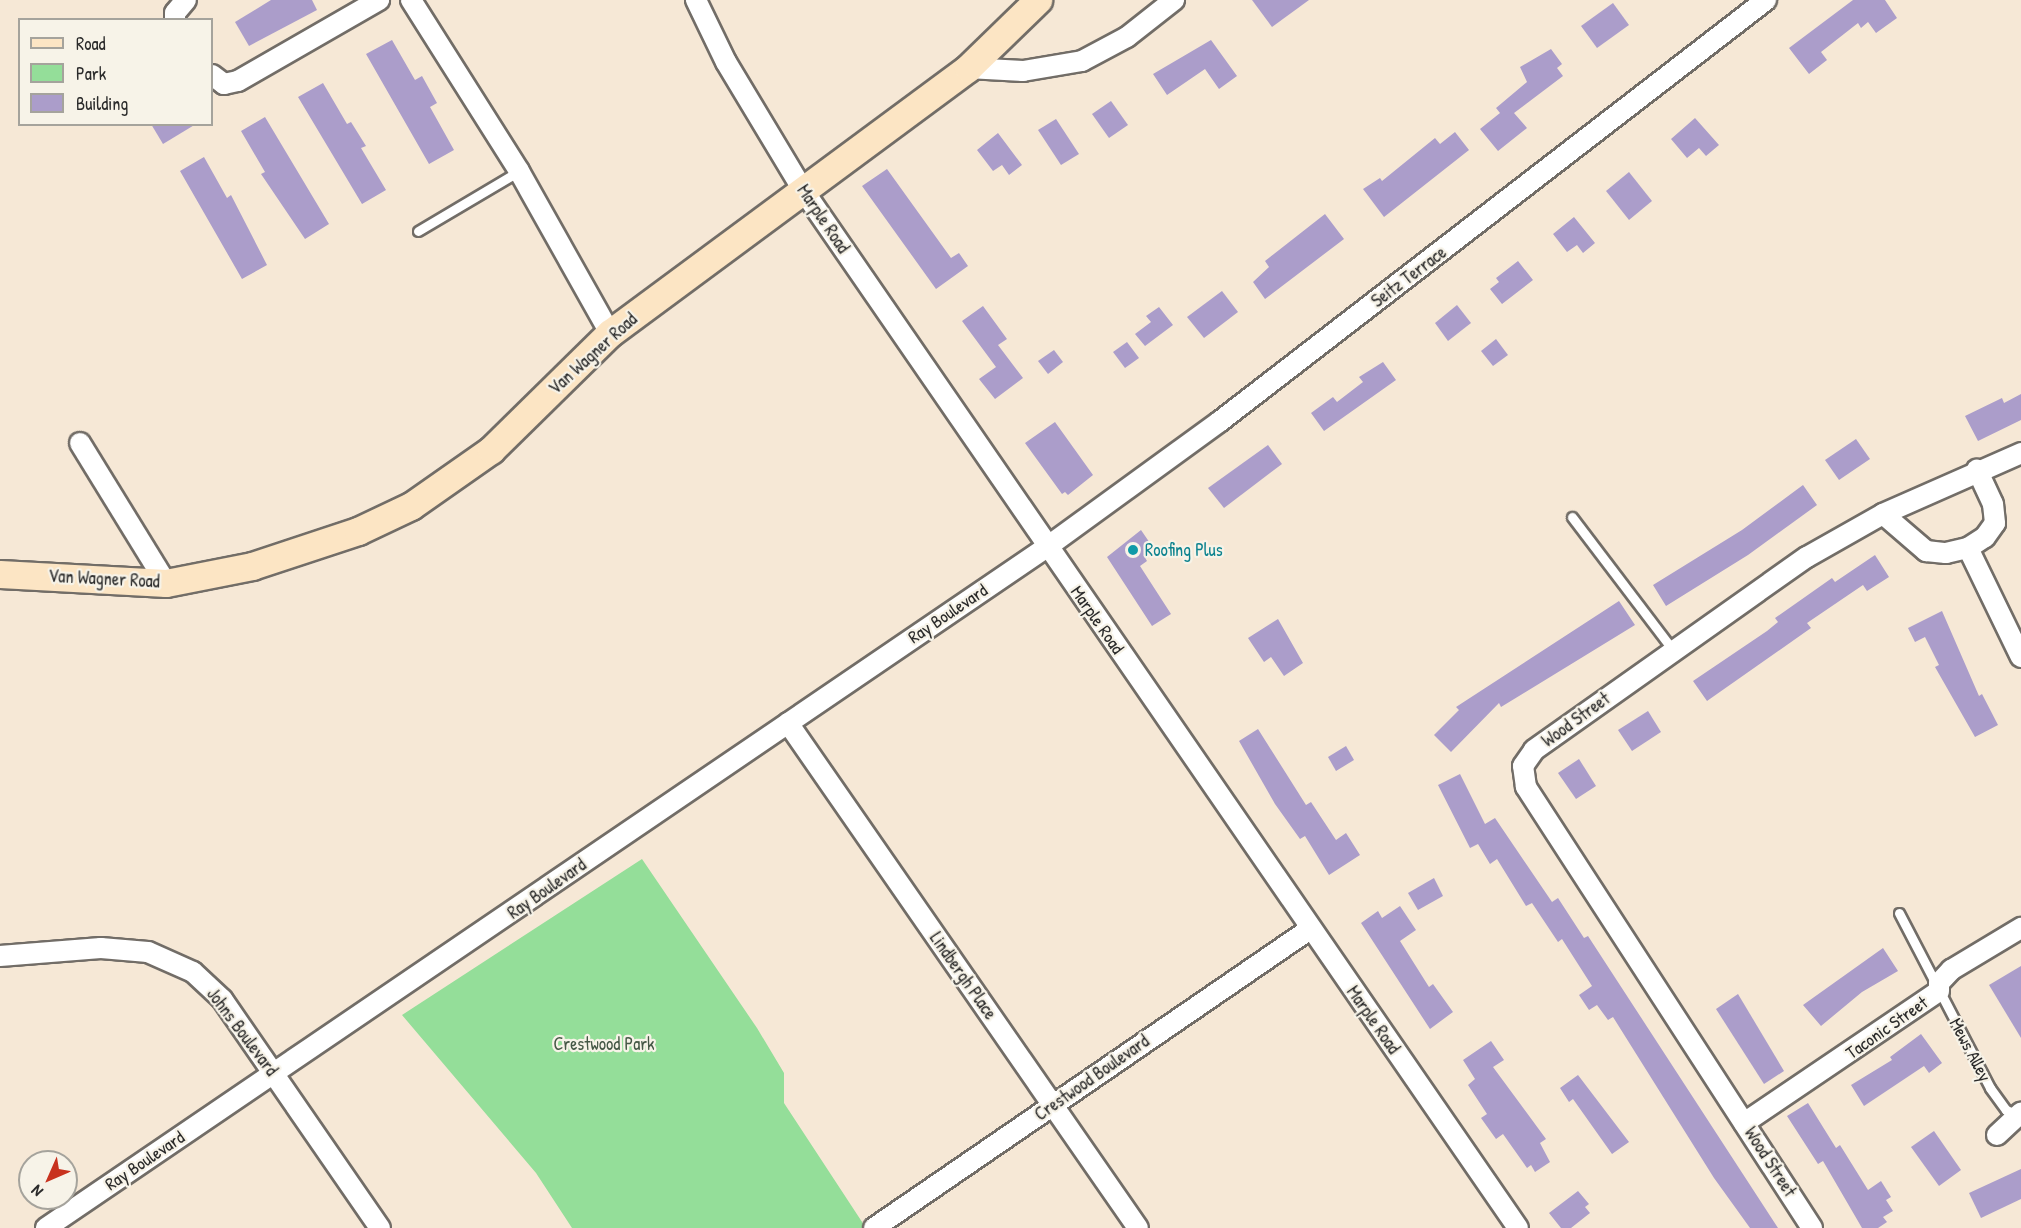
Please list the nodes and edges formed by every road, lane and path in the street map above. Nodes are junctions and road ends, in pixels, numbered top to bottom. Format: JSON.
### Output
{"nodes":[{"id":1,"x":186,"y":0,"type":"edge"},
{"id":2,"x":379,"y":0,"type":"edge"},
{"id":3,"x":411,"y":0,"type":"edge"},
{"id":4,"x":696,"y":0,"type":"edge"},
{"id":5,"x":1038,"y":0,"type":"edge"},
{"id":6,"x":1174,"y":0,"type":"edge"},
{"id":7,"x":1766,"y":0,"type":"edge"},
{"id":8,"x":175,"y":18,"type":"edge"},
{"id":9,"x":968,"y":68,"type":"junction"},
{"id":10,"x":213,"y":76,"type":"edge"},
{"id":11,"x":519,"y":171,"type":"junction"},
{"id":12,"x":803,"y":190,"type":"junction"},
{"id":13,"x":418,"y":231,"type":"dead end"},
{"id":14,"x":610,"y":333,"type":"junction"},
{"id":15,"x":80,"y":443,"type":"dead end"},
{"id":16,"x":2021,"y":453,"type":"edge"},
{"id":17,"x":1977,"y":470,"type":"junction"},
{"id":18,"x":1883,"y":514,"type":"junction"},
{"id":19,"x":1572,"y":517,"type":"dead end"},
{"id":20,"x":1047,"y":547,"type":"junction"},
{"id":21,"x":1968,"y":548,"type":"junction"},
{"id":22,"x":0,"y":574,"type":"edge"},
{"id":23,"x":166,"y":583,"type":"junction"},
{"id":24,"x":1673,"y":650,"type":"junction"},
{"id":25,"x":2021,"y":657,"type":"edge"},
{"id":26,"x":788,"y":723,"type":"junction"},
{"id":27,"x":1899,"y":913,"type":"dead end"},
{"id":28,"x":1310,"y":928,"type":"junction"},
{"id":29,"x":2021,"y":928,"type":"edge"},
{"id":30,"x":0,"y":956,"type":"edge"},
{"id":31,"x":1939,"y":992,"type":"junction"},
{"id":32,"x":274,"y":1074,"type":"junction"},
{"id":33,"x":1053,"y":1105,"type":"junction"},
{"id":34,"x":2019,"y":1114,"type":"edge"},
{"id":35,"x":1744,"y":1123,"type":"junction"},
{"id":36,"x":1997,"y":1135,"type":"dead end"},
{"id":37,"x":46,"y":1228,"type":"edge"},
{"id":38,"x":380,"y":1228,"type":"edge"},
{"id":39,"x":874,"y":1228,"type":"edge"},
{"id":40,"x":1138,"y":1228,"type":"edge"},
{"id":41,"x":1518,"y":1228,"type":"edge"},
{"id":42,"x":1812,"y":1228,"type":"edge"}],
"edges":[{"from":1,"to":8,"type":"street"},
{"from":2,"to":10,"type":"street"},
{"from":3,"to":11,"type":"street"},
{"from":4,"to":12,"type":"street","name":"Marple Road"},
{"from":5,"to":9,"type":"street","name":"Van Wagner Road"},
{"from":6,"to":9,"type":"street"},
{"from":7,"to":20,"type":"street","name":"Seitz Terrace"},
{"from":9,"to":12,"type":"street","name":"Van Wagner Road"},
{"from":11,"to":13,"type":"lane"},
{"from":11,"to":14,"type":"street"},
{"from":12,"to":14,"type":"street","name":"Van Wagner Road"},
{"from":12,"to":20,"type":"street","name":"Marple Road"},
{"from":14,"to":23,"type":"street","name":"Van Wagner Road"},
{"from":15,"to":23,"type":"street"},
{"from":16,"to":17,"type":"street","name":"Wood Street"},
{"from":17,"to":18,"type":"street","name":"Wood Street"},
{"from":17,"to":21,"type":"street"},
{"from":18,"to":21,"type":"street"},
{"from":18,"to":24,"type":"street","name":"Wood Street"},
{"from":19,"to":24,"type":"lane"},
{"from":20,"to":26,"type":"street","name":"Ray Boulevard"},
{"from":20,"to":28,"type":"street","name":"Marple Road"},
{"from":21,"to":25,"type":"street"},
{"from":22,"to":23,"type":"street","name":"Van Wagner Road"},
{"from":24,"to":35,"type":"street","name":"Wood Street"},
{"from":26,"to":32,"type":"street","name":"Ray Boulevard"},
{"from":26,"to":33,"type":"street","name":"Lindbergh Place"},
{"from":27,"to":31,"type":"lane","name":"Mews Alley"},
{"from":28,"to":33,"type":"street","name":"Crestwood Boulevard"},
{"from":28,"to":41,"type":"street","name":"Marple Road"},
{"from":29,"to":31,"type":"street","name":"Taconic Street"},
{"from":30,"to":32,"type":"street","name":"Johns Boulevard"},
{"from":31,"to":34,"type":"lane","name":"Mews Alley"},
{"from":31,"to":35,"type":"street","name":"Taconic Street"},
{"from":32,"to":37,"type":"street","name":"Ray Boulevard"},
{"from":32,"to":38,"type":"street","name":"Johns Boulevard"},
{"from":33,"to":39,"type":"street","name":"Crestwood Boulevard"},
{"from":33,"to":40,"type":"street","name":"Lindbergh Place"},
{"from":34,"to":36,"type":"street","name":"Mews Alley"},
{"from":35,"to":42,"type":"street","name":"Wood Street"}]}
